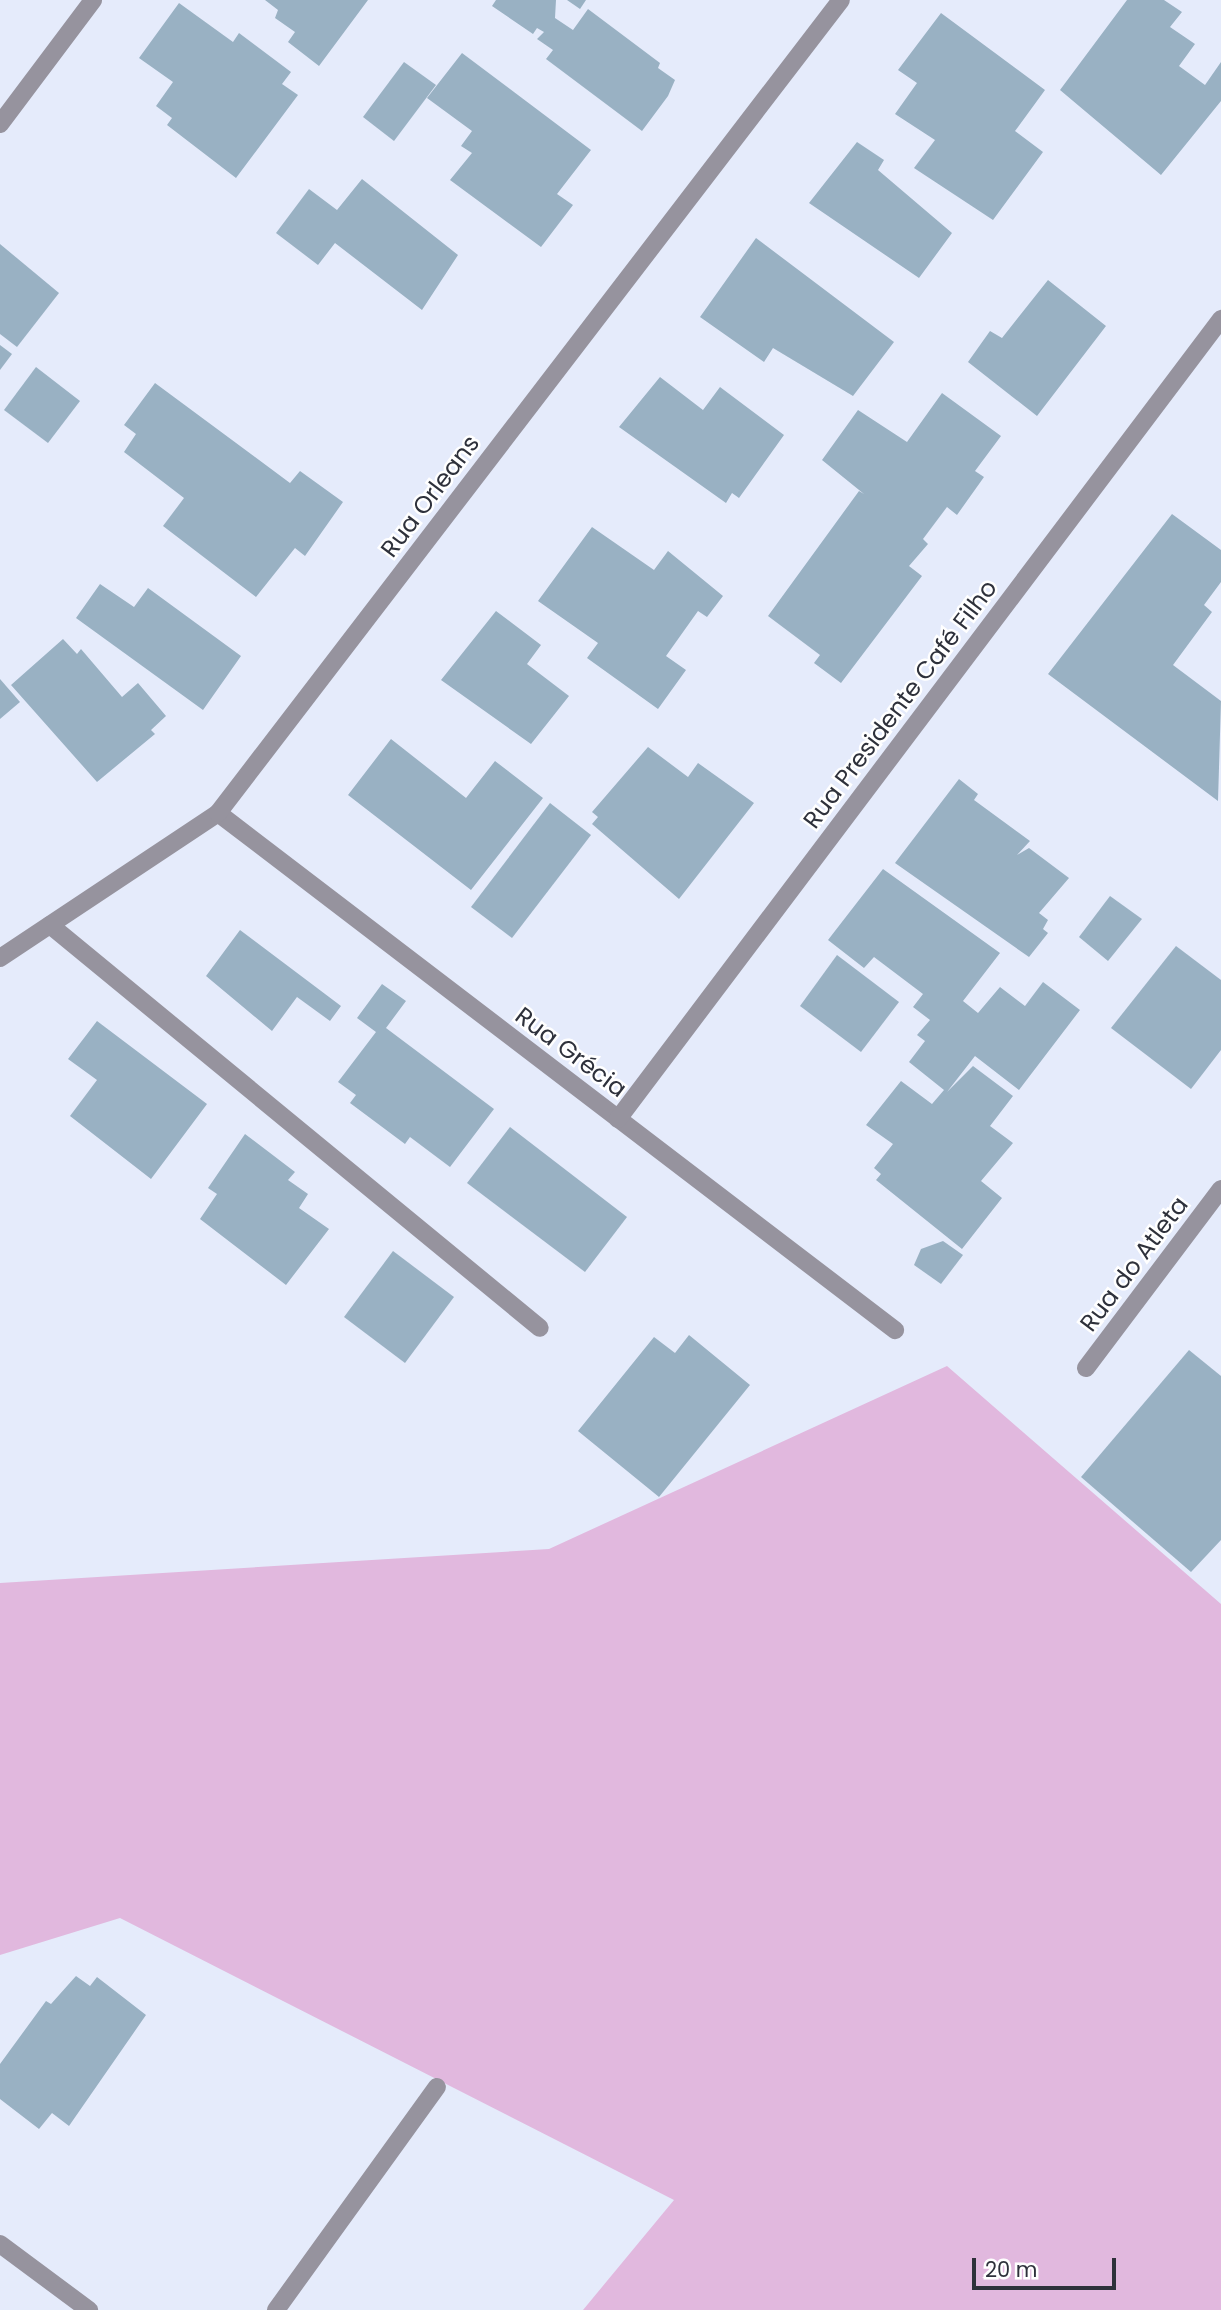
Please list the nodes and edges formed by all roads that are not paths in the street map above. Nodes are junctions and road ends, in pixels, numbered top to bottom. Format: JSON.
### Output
{"nodes":[{"id":1,"x":93,"y":0,"type":"edge"},
{"id":2,"x":841,"y":0,"type":"edge"},
{"id":3,"x":0,"y":124,"type":"edge"},
{"id":4,"x":1221,"y":319,"type":"edge"},
{"id":5,"x":218,"y":813,"type":"junction"},
{"id":6,"x":50,"y":925,"type":"junction"},
{"id":7,"x":0,"y":958,"type":"edge"},
{"id":8,"x":618,"y":1119,"type":"junction"},
{"id":9,"x":1221,"y":1189,"type":"edge"},
{"id":10,"x":540,"y":1328,"type":"dead end"},
{"id":11,"x":895,"y":1330,"type":"dead end"},
{"id":12,"x":1086,"y":1368,"type":"dead end"},
{"id":13,"x":438,"y":2087,"type":"dead end"},
{"id":14,"x":0,"y":2244,"type":"edge"},
{"id":15,"x":89,"y":2310,"type":"edge"},
{"id":16,"x":276,"y":2310,"type":"edge"}],
"edges":[{"from":1,"to":3,"type":"street"},
{"from":2,"to":5,"type":"street","name":"Rua Orleans"},
{"from":4,"to":8,"type":"street","name":"Rua Presidente Café Filho"},
{"from":5,"to":6,"type":"street","name":"Rua Orleans"},
{"from":5,"to":8,"type":"street","name":"Rua Grécia"},
{"from":6,"to":7,"type":"street","name":"Rua Orleans"},
{"from":6,"to":10,"type":"street"},
{"from":8,"to":11,"type":"street","name":"Rua Grécia"},
{"from":9,"to":12,"type":"street","name":"Rua do Atleta"},
{"from":13,"to":16,"type":"street"},
{"from":14,"to":15,"type":"street"}]}
